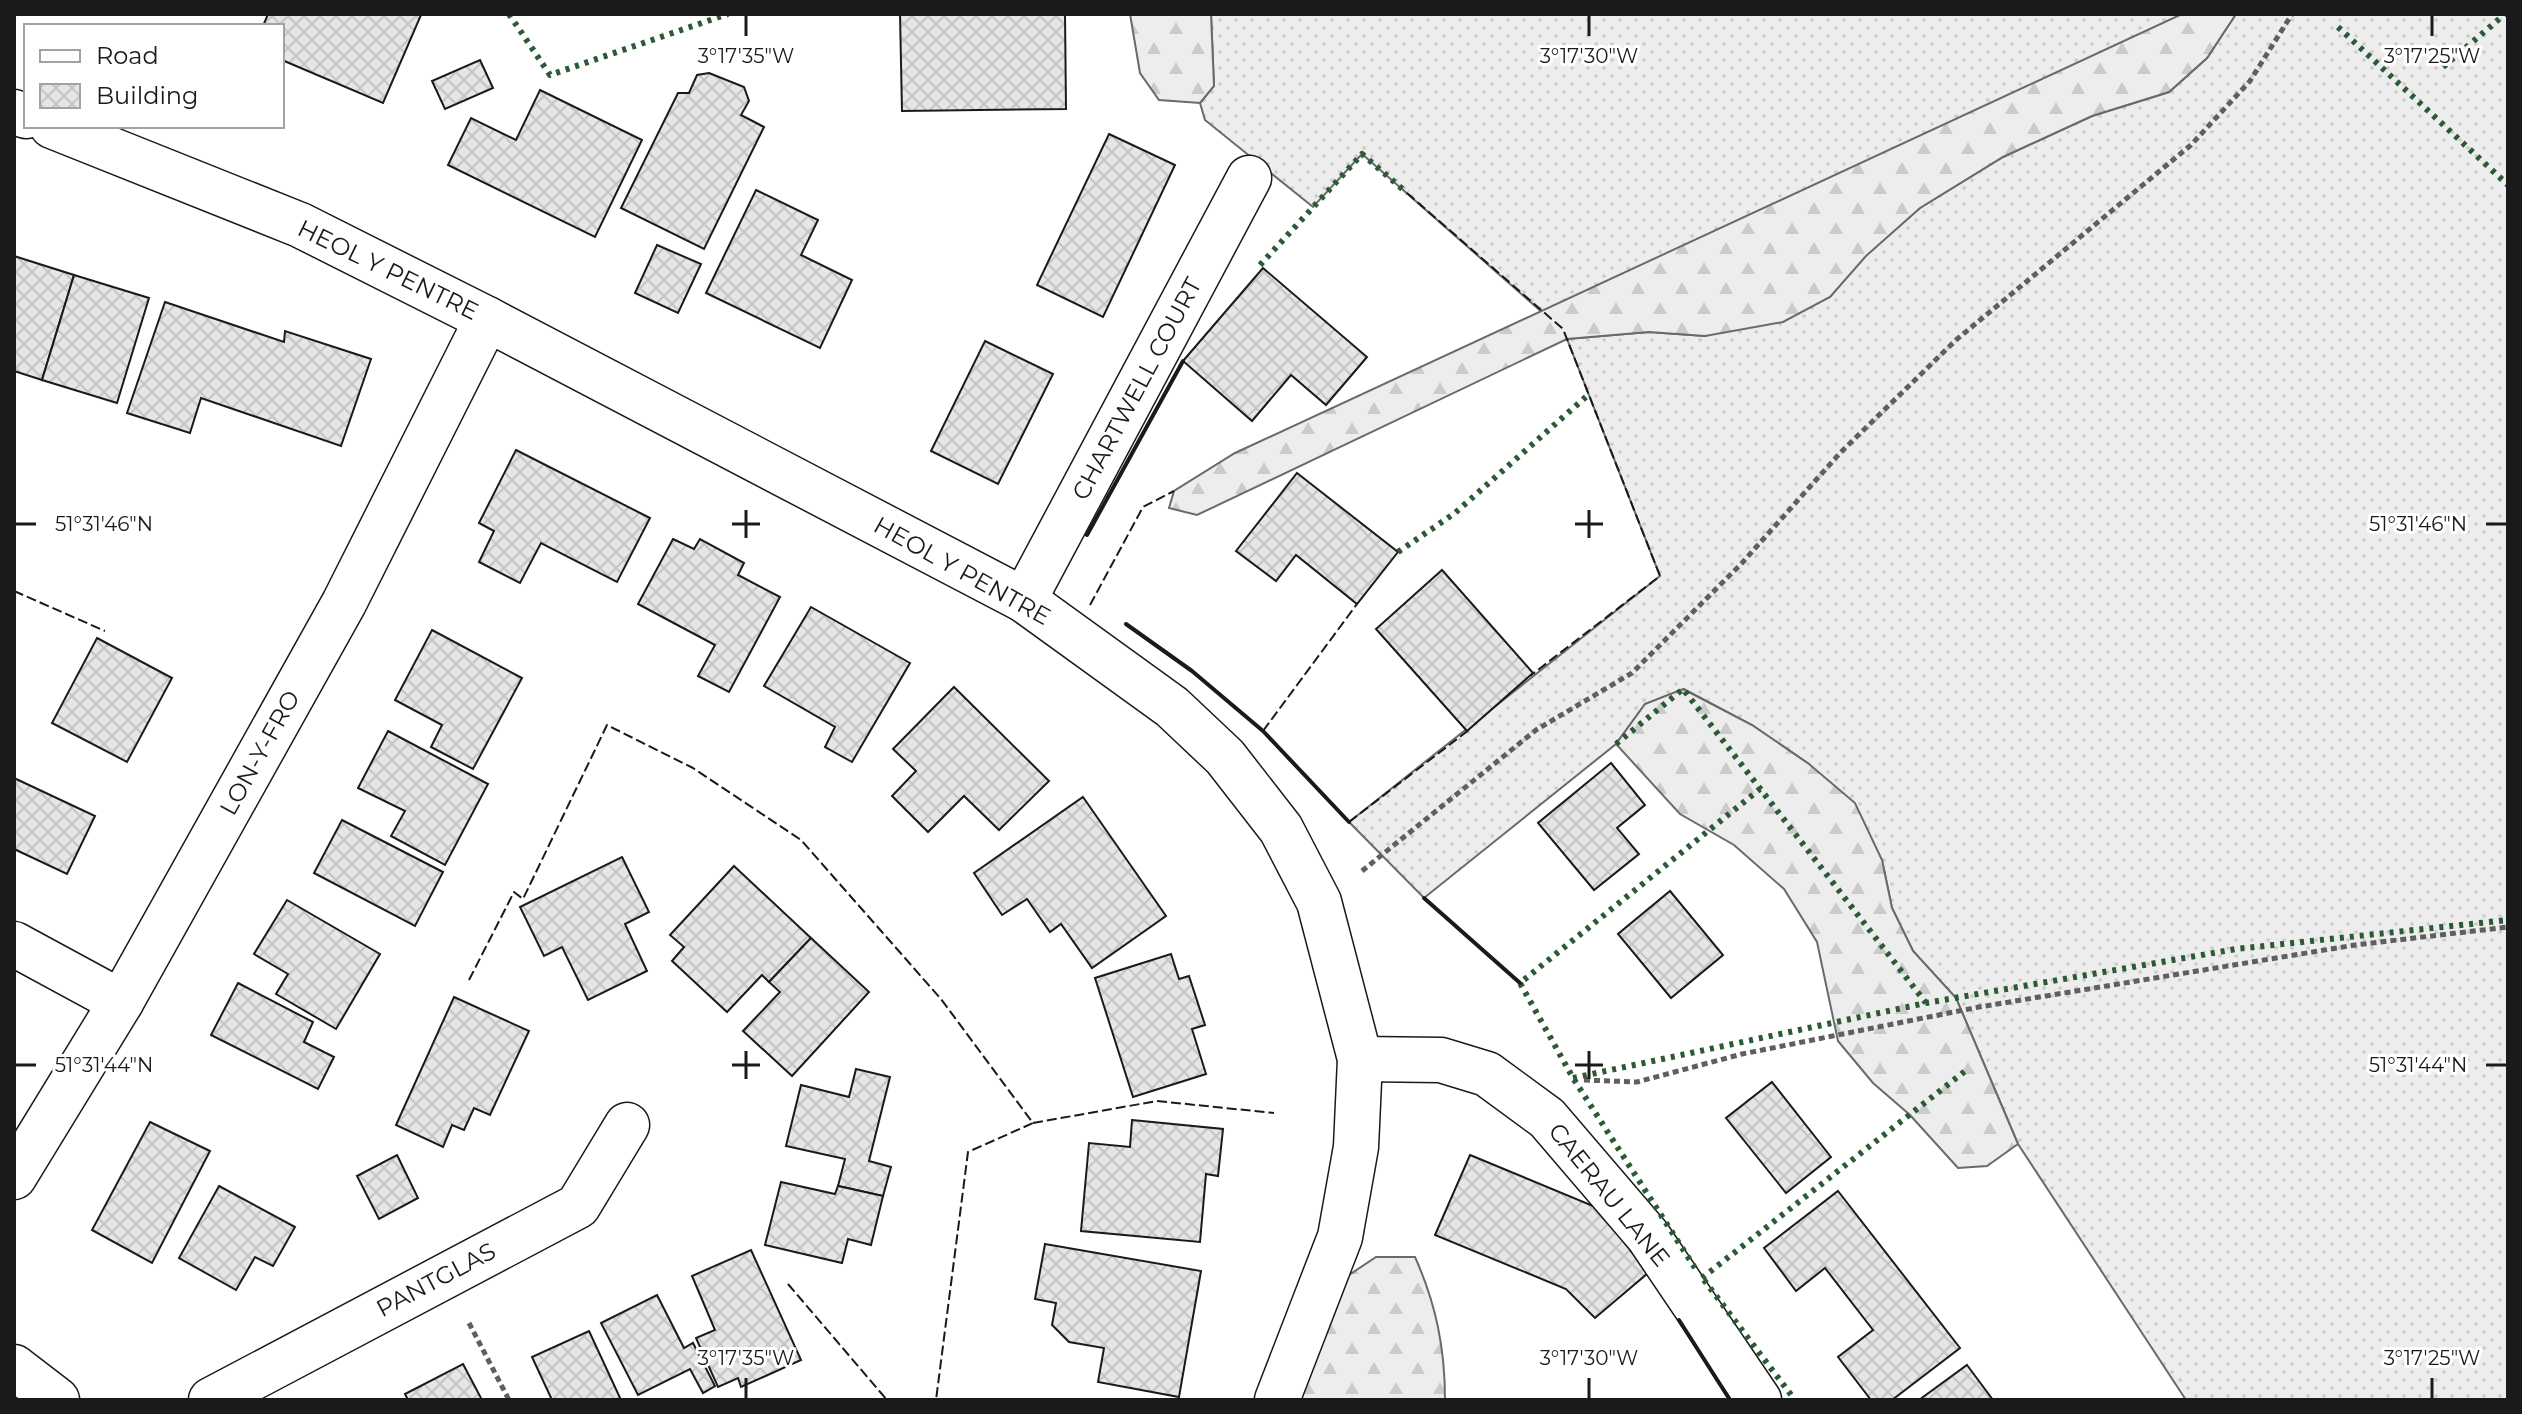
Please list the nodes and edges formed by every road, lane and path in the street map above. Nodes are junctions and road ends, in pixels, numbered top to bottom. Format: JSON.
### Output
{"nodes":[{"id":1,"x":2292,"y":14,"type":"edge"},
{"id":2,"x":57,"y":128,"type":"edge"},
{"id":3,"x":1249,"y":178,"type":"dead end"},
{"id":4,"x":487,"y":319,"type":"junction"},
{"id":5,"x":1024,"y":600,"type":"junction"},
{"id":6,"x":1319,"y":902,"type":"junction"},
{"id":7,"x":2508,"y":927,"type":"edge"},
{"id":8,"x":14,"y":944,"type":"edge"},
{"id":9,"x":121,"y":1002,"type":"junction"},
{"id":10,"x":1360,"y":1059,"type":"junction"},
{"id":11,"x":1509,"y":1090,"type":"junction"},
{"id":12,"x":627,"y":1125,"type":"dead end"},
{"id":13,"x":14,"y":1177,"type":"edge"},
{"id":14,"x":444,"y":1276,"type":"junction"},
{"id":15,"x":14,"y":1367,"type":"edge"},
{"id":16,"x":57,"y":1400,"type":"edge"},
{"id":17,"x":211,"y":1400,"type":"edge"},
{"id":18,"x":509,"y":1400,"type":"edge"},
{"id":19,"x":1277,"y":1400,"type":"edge"},
{"id":20,"x":1759,"y":1400,"type":"edge"}],
"edges":[{"from":1,"to":6,"type":"path"},
{"from":2,"to":4,"type":"street","name":"HEOL Y PENTRE"},
{"from":3,"to":5,"type":"street","name":"CHARTWELL COURT"},
{"from":4,"to":5,"type":"street","name":"HEOL Y PENTRE"},
{"from":4,"to":9,"type":"street","name":"LON-Y-FRO"},
{"from":5,"to":6,"type":"street","name":"HEOL Y PENTRE"},
{"from":6,"to":10,"type":"street","name":"HEOL Y PENTRE"},
{"from":7,"to":11,"type":"path"},
{"from":8,"to":9,"type":"street"},
{"from":9,"to":13,"type":"street","name":"LON-Y-FRO"},
{"from":10,"to":11,"type":"street","name":"CAERAU LANE"},
{"from":10,"to":19,"type":"street","name":"HEOL Y PENTRE"},
{"from":11,"to":20,"type":"street","name":"CAERAU LANE"},
{"from":12,"to":14,"type":"street","name":"PANTGLAS"},
{"from":14,"to":17,"type":"street","name":"PANTGLAS"},
{"from":14,"to":18,"type":"path"},
{"from":15,"to":16,"type":"street"}]}
